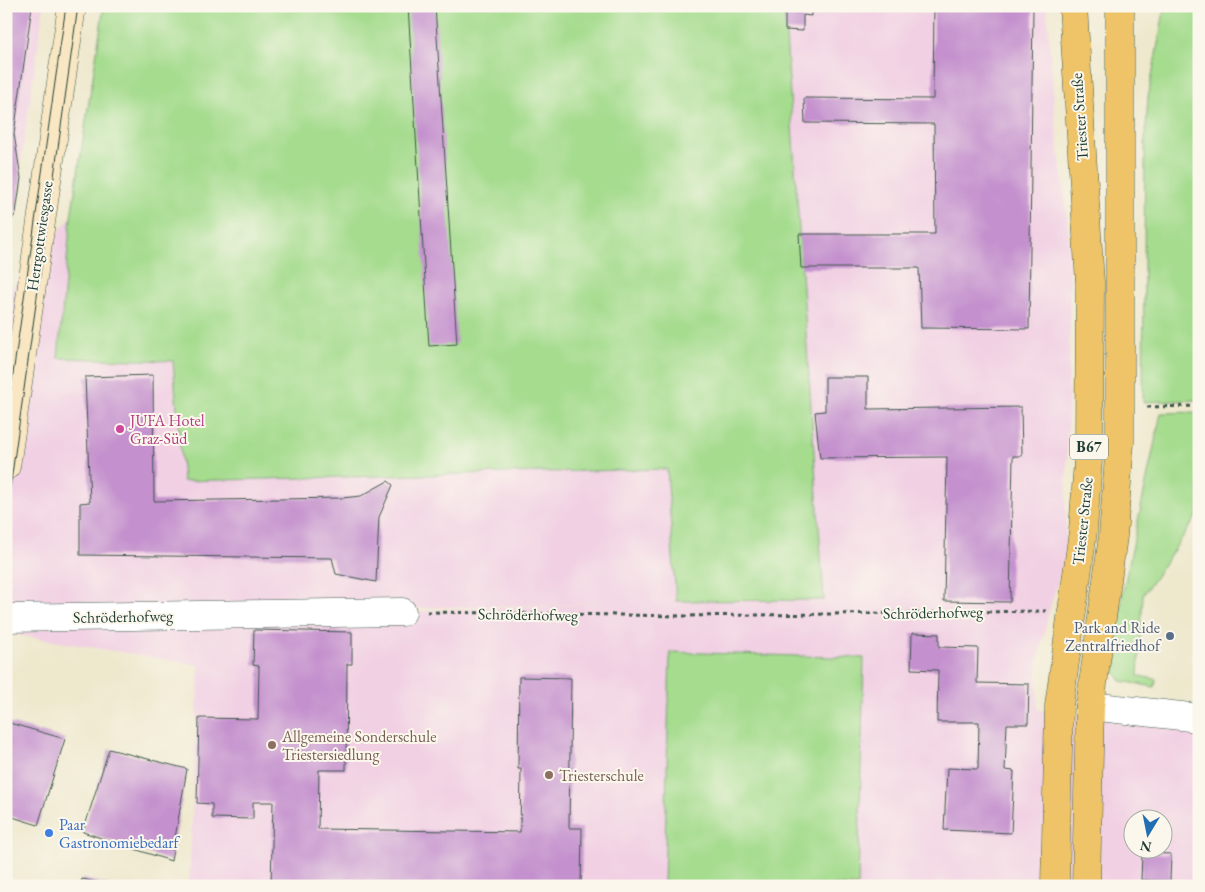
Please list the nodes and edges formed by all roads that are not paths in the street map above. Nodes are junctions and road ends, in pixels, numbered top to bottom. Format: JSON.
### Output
{"nodes":[{"id":1,"x":72,"y":6,"type":"edge"},
{"id":2,"x":1073,"y":6,"type":"edge"},
{"id":3,"x":1120,"y":6,"type":"edge"},
{"id":4,"x":6,"y":466,"type":"edge"},
{"id":5,"x":402,"y":612,"type":"road end"},
{"id":6,"x":6,"y":618,"type":"edge"},
{"id":7,"x":1090,"y":706,"type":"junction"},
{"id":8,"x":1199,"y":718,"type":"edge"},
{"id":9,"x":1055,"y":886,"type":"edge"},
{"id":10,"x":1086,"y":886,"type":"edge"}],
"edges":[{"from":1,"to":4,"type":"street","name":"Herrgottwiesgasse"},
{"from":2,"to":9,"type":"main road","name":"Triester Straße","number":"B67"},
{"from":3,"to":7,"type":"main road","name":"Triester Straße","number":"B67"},
{"from":5,"to":6,"type":"street","name":"Schröderhofweg"},
{"from":7,"to":8,"type":"street"},
{"from":7,"to":10,"type":"main road","name":"Triester Straße","number":"B67"}]}
